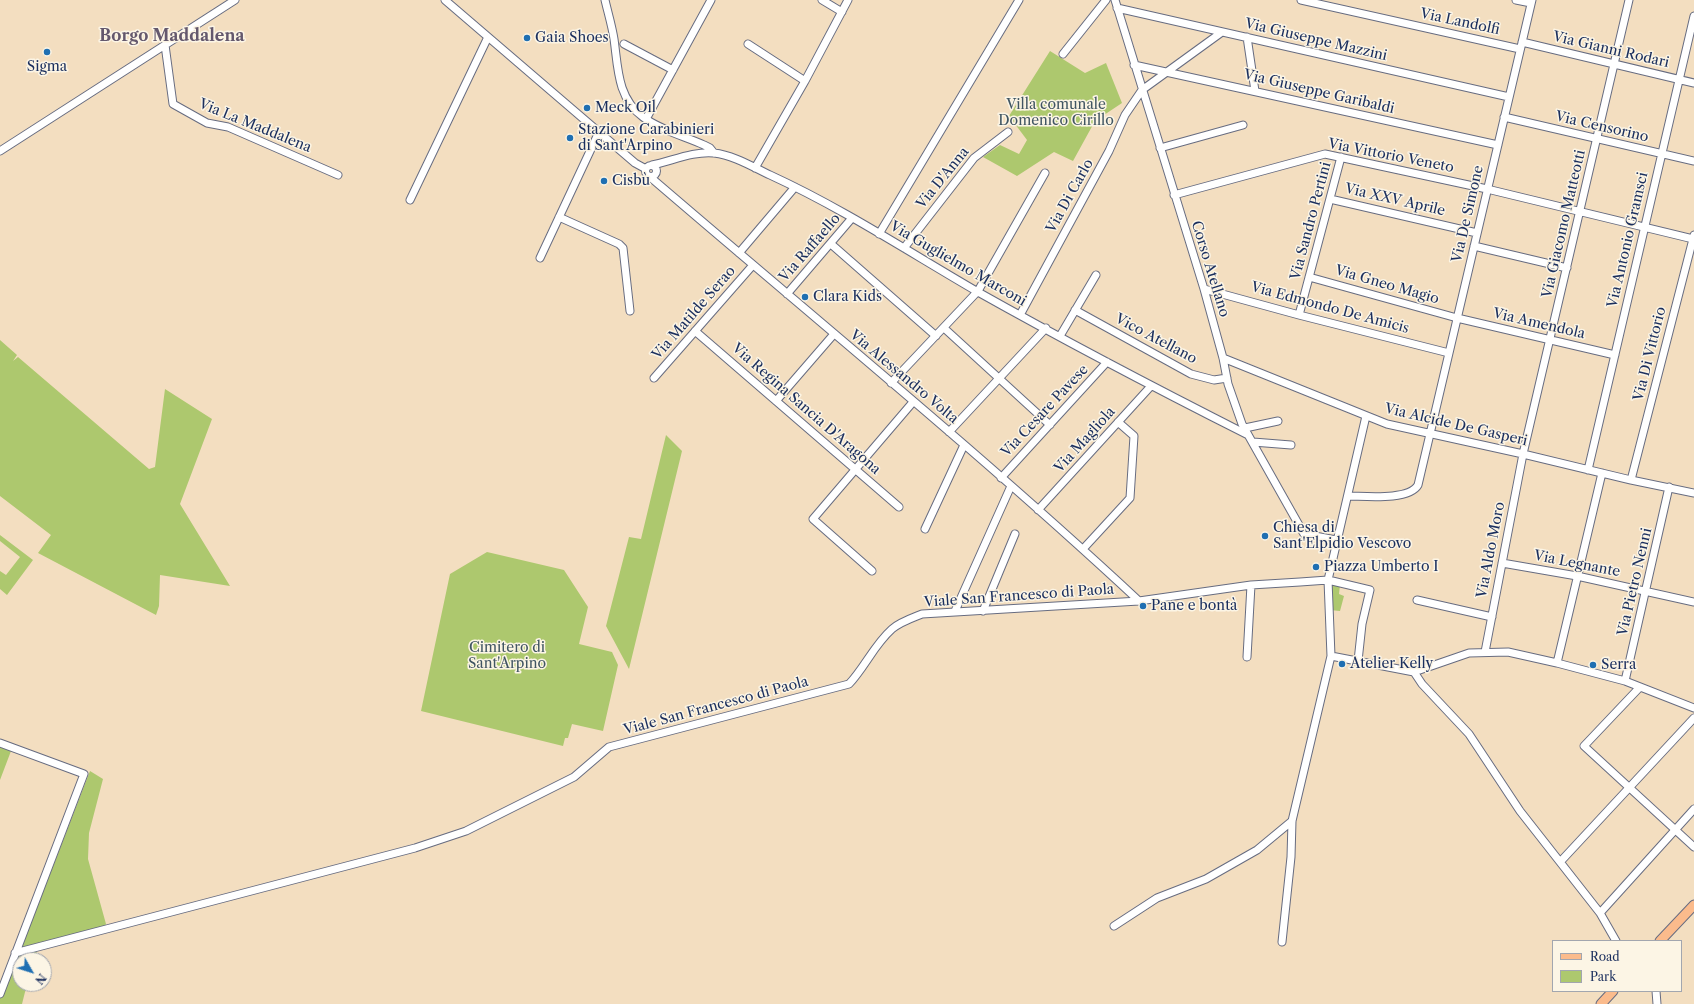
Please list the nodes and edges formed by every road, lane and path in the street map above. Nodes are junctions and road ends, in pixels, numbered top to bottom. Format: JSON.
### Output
{"nodes":[{"id":1,"x":235,"y":0,"type":"edge"},
{"id":2,"x":445,"y":0,"type":"edge"},
{"id":3,"x":605,"y":0,"type":"edge"},
{"id":4,"x":711,"y":0,"type":"edge"},
{"id":5,"x":822,"y":0,"type":"edge"},
{"id":6,"x":848,"y":0,"type":"edge"},
{"id":7,"x":1019,"y":0,"type":"edge"},
{"id":8,"x":1106,"y":0,"type":"edge"},
{"id":9,"x":1115,"y":0,"type":"edge"},
{"id":10,"x":1300,"y":0,"type":"edge"},
{"id":11,"x":1516,"y":0,"type":"edge"},
{"id":12,"x":1629,"y":0,"type":"edge"},
{"id":13,"x":1532,"y":2,"type":"edge"},
{"id":14,"x":1117,"y":8,"type":"junction"},
{"id":15,"x":842,"y":12,"type":"junction"},
{"id":16,"x":1694,"y":16,"type":"edge"},
{"id":17,"x":1222,"y":32,"type":"junction"},
{"id":18,"x":488,"y":37,"type":"junction"},
{"id":19,"x":1247,"y":38,"type":"junction"},
{"id":20,"x":624,"y":44,"type":"dead end"},
{"id":21,"x":748,"y":44,"type":"dead end"},
{"id":22,"x":165,"y":45,"type":"junction"},
{"id":23,"x":1521,"y":45,"type":"junction"},
{"id":24,"x":1063,"y":54,"type":"dead end"},
{"id":25,"x":1614,"y":64,"type":"junction"},
{"id":26,"x":1134,"y":65,"type":"junction"},
{"id":27,"x":673,"y":70,"type":"junction"},
{"id":28,"x":1168,"y":72,"type":"junction"},
{"id":29,"x":1679,"y":79,"type":"junction"},
{"id":30,"x":805,"y":81,"type":"junction"},
{"id":31,"x":1694,"y":83,"type":"edge"},
{"id":32,"x":1142,"y":90,"type":"junction"},
{"id":33,"x":1256,"y":91,"type":"junction"},
{"id":34,"x":1509,"y":97,"type":"junction"},
{"id":35,"x":1504,"y":117,"type":"junction"},
{"id":36,"x":646,"y":119,"type":"junction"},
{"id":37,"x":1243,"y":125,"type":"dead end"},
{"id":38,"x":599,"y":132,"type":"junction"},
{"id":39,"x":1008,"y":132,"type":"dead end"},
{"id":40,"x":1597,"y":139,"type":"junction"},
{"id":41,"x":1498,"y":145,"type":"junction"},
{"id":42,"x":1160,"y":148,"type":"junction"},
{"id":43,"x":0,"y":151,"type":"edge"},
{"id":44,"x":714,"y":153,"type":"junction"},
{"id":45,"x":1662,"y":154,"type":"junction"},
{"id":46,"x":1341,"y":157,"type":"junction"},
{"id":47,"x":1694,"y":161,"type":"edge"},
{"id":48,"x":651,"y":168,"type":"junction"},
{"id":49,"x":755,"y":168,"type":"junction"},
{"id":50,"x":1045,"y":173,"type":"dead end"},
{"id":51,"x":338,"y":175,"type":"dead end"},
{"id":52,"x":795,"y":187,"type":"junction"},
{"id":53,"x":1488,"y":189,"type":"junction"},
{"id":54,"x":1174,"y":195,"type":"junction"},
{"id":55,"x":1330,"y":199,"type":"junction"},
{"id":56,"x":410,"y":200,"type":"dead end"},
{"id":57,"x":1580,"y":211,"type":"junction"},
{"id":58,"x":559,"y":217,"type":"junction"},
{"id":59,"x":852,"y":218,"type":"junction"},
{"id":60,"x":1645,"y":227,"type":"junction"},
{"id":61,"x":1477,"y":233,"type":"junction"},
{"id":62,"x":879,"y":234,"type":"junction"},
{"id":63,"x":1694,"y":237,"type":"edge"},
{"id":64,"x":831,"y":244,"type":"junction"},
{"id":65,"x":1474,"y":246,"type":"junction"},
{"id":66,"x":904,"y":248,"type":"junction"},
{"id":67,"x":739,"y":253,"type":"junction"},
{"id":68,"x":540,"y":258,"type":"dead end"},
{"id":69,"x":753,"y":265,"type":"junction"},
{"id":70,"x":1567,"y":268,"type":"junction"},
{"id":71,"x":1096,"y":274,"type":"dead end"},
{"id":72,"x":1309,"y":277,"type":"junction"},
{"id":73,"x":1204,"y":289,"type":"junction"},
{"id":74,"x":978,"y":291,"type":"junction"},
{"id":75,"x":787,"y":294,"type":"junction"},
{"id":76,"x":1075,"y":310,"type":"junction"},
{"id":77,"x":630,"y":311,"type":"dead end"},
{"id":78,"x":1020,"y":315,"type":"junction"},
{"id":79,"x":1299,"y":315,"type":"junction"},
{"id":80,"x":1457,"y":318,"type":"junction"},
{"id":81,"x":944,"y":328,"type":"junction"},
{"id":82,"x":1046,"y":328,"type":"junction"},
{"id":83,"x":695,"y":331,"type":"junction"},
{"id":84,"x":834,"y":334,"type":"junction"},
{"id":85,"x":936,"y":336,"type":"junction"},
{"id":86,"x":1060,"y":336,"type":"junction"},
{"id":87,"x":1550,"y":340,"type":"junction"},
{"id":88,"x":1449,"y":352,"type":"junction"},
{"id":89,"x":1615,"y":355,"type":"junction"},
{"id":90,"x":1223,"y":358,"type":"junction"},
{"id":91,"x":1107,"y":362,"type":"junction"},
{"id":92,"x":654,"y":378,"type":"dead end"},
{"id":93,"x":1227,"y":378,"type":"junction"},
{"id":94,"x":998,"y":379,"type":"junction"},
{"id":95,"x":891,"y":383,"type":"junction"},
{"id":96,"x":1151,"y":386,"type":"junction"},
{"id":97,"x":776,"y":401,"type":"junction"},
{"id":98,"x":914,"y":402,"type":"junction"},
{"id":99,"x":1238,"y":412,"type":"junction"},
{"id":100,"x":1366,"y":416,"type":"junction"},
{"id":101,"x":1278,"y":421,"type":"dead end"},
{"id":102,"x":1118,"y":422,"type":"junction"},
{"id":103,"x":1050,"y":425,"type":"junction"},
{"id":104,"x":1232,"y":426,"type":"junction"},
{"id":105,"x":1247,"y":431,"type":"junction"},
{"id":106,"x":949,"y":432,"type":"junction"},
{"id":107,"x":1430,"y":434,"type":"junction"},
{"id":108,"x":1253,"y":442,"type":"junction"},
{"id":109,"x":964,"y":445,"type":"junction"},
{"id":110,"x":1291,"y":445,"type":"dead end"},
{"id":111,"x":1522,"y":454,"type":"junction"},
{"id":112,"x":856,"y":470,"type":"junction"},
{"id":113,"x":1588,"y":470,"type":"junction"},
{"id":114,"x":1602,"y":473,"type":"junction"},
{"id":115,"x":1001,"y":478,"type":"junction"},
{"id":116,"x":1631,"y":480,"type":"junction"},
{"id":117,"x":1011,"y":486,"type":"junction"},
{"id":118,"x":1669,"y":488,"type":"junction"},
{"id":119,"x":1694,"y":493,"type":"edge"},
{"id":120,"x":1348,"y":496,"type":"junction"},
{"id":121,"x":899,"y":507,"type":"dead end"},
{"id":122,"x":1038,"y":510,"type":"junction"},
{"id":123,"x":925,"y":529,"type":"dead end"},
{"id":124,"x":1015,"y":534,"type":"dead end"},
{"id":125,"x":1336,"y":540,"type":"junction"},
{"id":126,"x":1083,"y":549,"type":"junction"},
{"id":127,"x":1502,"y":563,"type":"junction"},
{"id":128,"x":872,"y":571,"type":"dead end"},
{"id":129,"x":1577,"y":576,"type":"junction"},
{"id":130,"x":1328,"y":580,"type":"junction"},
{"id":131,"x":1251,"y":585,"type":"junction"},
{"id":132,"x":1646,"y":590,"type":"junction"},
{"id":133,"x":1417,"y":600,"type":"dead end"},
{"id":134,"x":1139,"y":601,"type":"junction"},
{"id":135,"x":1694,"y":602,"type":"edge"},
{"id":136,"x":955,"y":611,"type":"junction"},
{"id":137,"x":983,"y":611,"type":"junction"},
{"id":138,"x":1492,"y":617,"type":"junction"},
{"id":139,"x":1485,"y":652,"type":"junction"},
{"id":140,"x":1331,"y":656,"type":"junction"},
{"id":141,"x":1247,"y":657,"type":"dead end"},
{"id":142,"x":1358,"y":662,"type":"junction"},
{"id":143,"x":1557,"y":663,"type":"junction"},
{"id":144,"x":1414,"y":672,"type":"junction"},
{"id":145,"x":1625,"y":681,"type":"junction"},
{"id":146,"x":1640,"y":687,"type":"junction"},
{"id":147,"x":1694,"y":708,"type":"edge"},
{"id":148,"x":1694,"y":718,"type":"edge"},
{"id":149,"x":0,"y":742,"type":"edge"},
{"id":150,"x":1630,"y":788,"type":"junction"},
{"id":151,"x":1694,"y":809,"type":"edge"},
{"id":152,"x":1292,"y":821,"type":"junction"},
{"id":153,"x":1675,"y":830,"type":"junction"},
{"id":154,"x":1694,"y":847,"type":"edge"},
{"id":155,"x":1561,"y":862,"type":"junction"},
{"id":156,"x":1694,"y":905,"type":"edge"},
{"id":157,"x":1600,"y":913,"type":"junction"},
{"id":158,"x":1114,"y":926,"type":"dead end"},
{"id":159,"x":1615,"y":940,"type":"edge"},
{"id":160,"x":1661,"y":940,"type":"edge"},
{"id":161,"x":1282,"y":942,"type":"dead end"},
{"id":162,"x":15,"y":952,"type":"edge"},
{"id":163,"x":19,"y":952,"type":"edge"},
{"id":164,"x":12,"y":961,"type":"edge"},
{"id":165,"x":1612,"y":992,"type":"edge"},
{"id":166,"x":1656,"y":992,"type":"edge"},
{"id":167,"x":0,"y":994,"type":"edge"},
{"id":168,"x":1601,"y":1004,"type":"edge"},
{"id":169,"x":1657,"y":1004,"type":"edge"}],
"edges":[{"from":1,"to":22,"type":"street"},
{"from":2,"to":18,"type":"street"},
{"from":3,"to":36,"type":"street"},
{"from":4,"to":27,"type":"street"},
{"from":5,"to":15,"type":"street"},
{"from":6,"to":15,"type":"street"},
{"from":7,"to":62,"type":"street"},
{"from":8,"to":24,"type":"street"},
{"from":9,"to":14,"type":"street","name":"Corso Atellano"},
{"from":10,"to":23,"type":"street","name":"Via Landolfi"},
{"from":11,"to":13,"type":"street"},
{"from":12,"to":25,"type":"street","name":"Via Giacomo Matteotti"},
{"from":13,"to":23,"type":"street","name":"Via De Simone"},
{"from":14,"to":17,"type":"street","name":"Via Giuseppe Mazzini"},
{"from":14,"to":26,"type":"street","name":"Corso Atellano"},
{"from":15,"to":30,"type":"street"},
{"from":16,"to":29,"type":"street","name":"Via Antonio Gramsci"},
{"from":17,"to":19,"type":"street","name":"Via Giuseppe Mazzini"},
{"from":17,"to":28,"type":"street","name":"Via Di Carlo"},
{"from":18,"to":38,"type":"street"},
{"from":18,"to":56,"type":"street"},
{"from":19,"to":33,"type":"street"},
{"from":19,"to":34,"type":"street","name":"Via Giuseppe Mazzini"},
{"from":20,"to":27,"type":"street"},
{"from":21,"to":30,"type":"street"},
{"from":22,"to":43,"type":"street"},
{"from":22,"to":51,"type":"street","name":"Via La Maddalena"},
{"from":23,"to":25,"type":"street","name":"Via Gianni Rodari"},
{"from":23,"to":34,"type":"street","name":"Via De Simone"},
{"from":25,"to":29,"type":"street","name":"Via Gianni Rodari"},
{"from":25,"to":40,"type":"street","name":"Via Giacomo Matteotti"},
{"from":26,"to":28,"type":"street","name":"Via Giuseppe Garibaldi"},
{"from":26,"to":32,"type":"street","name":"Corso Atellano"},
{"from":27,"to":36,"type":"street"},
{"from":28,"to":32,"type":"street","name":"Via Di Carlo"},
{"from":28,"to":33,"type":"street","name":"Via Giuseppe Garibaldi"},
{"from":29,"to":31,"type":"street","name":"Via Gianni Rodari"},
{"from":29,"to":45,"type":"street","name":"Via Antonio Gramsci"},
{"from":30,"to":49,"type":"street"},
{"from":32,"to":42,"type":"street","name":"Corso Atellano"},
{"from":32,"to":78,"type":"street","name":"Via Di Carlo"},
{"from":33,"to":41,"type":"street","name":"Via Giuseppe Garibaldi"},
{"from":34,"to":35,"type":"street","name":"Via De Simone"},
{"from":35,"to":40,"type":"street","name":"Via Censorino"},
{"from":35,"to":41,"type":"street","name":"Via De Simone"},
{"from":36,"to":44,"type":"street"},
{"from":37,"to":42,"type":"street"},
{"from":38,"to":48,"type":"street"},
{"from":38,"to":58,"type":"street"},
{"from":39,"to":66,"type":"street","name":"Via D'Anna"},
{"from":40,"to":45,"type":"street","name":"Via Censorino"},
{"from":40,"to":57,"type":"street","name":"Via Giacomo Matteotti"},
{"from":41,"to":53,"type":"street","name":"Via De Simone"},
{"from":42,"to":54,"type":"street","name":"Corso Atellano"},
{"from":44,"to":48,"type":"street","name":"Via Guglielmo Marconi"},
{"from":44,"to":49,"type":"street","name":"Via Guglielmo Marconi"},
{"from":45,"to":47,"type":"street","name":"Via Censorino"},
{"from":45,"to":60,"type":"street","name":"Via Antonio Gramsci"},
{"from":46,"to":53,"type":"street","name":"Via Vittorio Veneto"},
{"from":46,"to":54,"type":"street","name":"Via Vittorio Veneto"},
{"from":46,"to":55,"type":"street","name":"Via Sandro Pertini"},
{"from":48,"to":67,"type":"street","name":"Via Alessandro Volta"},
{"from":49,"to":52,"type":"street","name":"Via Guglielmo Marconi"},
{"from":50,"to":74,"type":"street"},
{"from":52,"to":59,"type":"street","name":"Via Guglielmo Marconi"},
{"from":52,"to":67,"type":"street"},
{"from":53,"to":57,"type":"street","name":"Via Vittorio Veneto"},
{"from":53,"to":61,"type":"street","name":"Via De Simone"},
{"from":54,"to":73,"type":"street","name":"Corso Atellano"},
{"from":55,"to":61,"type":"street","name":"Via XXV Aprile"},
{"from":55,"to":72,"type":"street","name":"Via Sandro Pertini"},
{"from":57,"to":60,"type":"street","name":"Via Vittorio Veneto"},
{"from":57,"to":70,"type":"street","name":"Via Giacomo Matteotti"},
{"from":58,"to":68,"type":"street"},
{"from":58,"to":77,"type":"street"},
{"from":59,"to":62,"type":"street","name":"Via Guglielmo Marconi"},
{"from":59,"to":64,"type":"street","name":"Via Raffaello"},
{"from":60,"to":63,"type":"street","name":"Via Vittorio Veneto"},
{"from":60,"to":89,"type":"street","name":"Via Antonio Gramsci"},
{"from":61,"to":65,"type":"street","name":"Via De Simone"},
{"from":62,"to":66,"type":"street","name":"Via Guglielmo Marconi"},
{"from":63,"to":116,"type":"street","name":"Via Di Vittorio"},
{"from":64,"to":75,"type":"street","name":"Via Raffaello"},
{"from":64,"to":85,"type":"street"},
{"from":65,"to":70,"type":"street"},
{"from":65,"to":80,"type":"street","name":"Via De Simone"},
{"from":66,"to":74,"type":"street","name":"Via Guglielmo Marconi"},
{"from":67,"to":69,"type":"street","name":"Via Alessandro Volta"},
{"from":69,"to":75,"type":"street","name":"Via Alessandro Volta"},
{"from":69,"to":83,"type":"street","name":"Via Matilde Serao"},
{"from":70,"to":87,"type":"street","name":"Via Giacomo Matteotti"},
{"from":71,"to":76,"type":"street"},
{"from":72,"to":79,"type":"street","name":"Via Sandro Pertini"},
{"from":72,"to":80,"type":"street","name":"Via Gneo Magio"},
{"from":73,"to":79,"type":"street","name":"Via Edmondo De Amicis"},
{"from":73,"to":90,"type":"street","name":"Corso Atellano"},
{"from":74,"to":78,"type":"street","name":"Via Guglielmo Marconi"},
{"from":74,"to":81,"type":"street"},
{"from":75,"to":84,"type":"street","name":"Via Alessandro Volta"},
{"from":76,"to":86,"type":"street"},
{"from":76,"to":93,"type":"street","name":"Vico Atellano"},
{"from":78,"to":82,"type":"street","name":"Via Guglielmo Marconi"},
{"from":79,"to":88,"type":"street","name":"Via Edmondo De Amicis"},
{"from":80,"to":87,"type":"street","name":"Via Amendola"},
{"from":80,"to":88,"type":"street","name":"Via De Simone"},
{"from":81,"to":85,"type":"street"},
{"from":81,"to":94,"type":"street"},
{"from":82,"to":86,"type":"street","name":"Via Guglielmo Marconi"},
{"from":82,"to":94,"type":"street"},
{"from":83,"to":92,"type":"street","name":"Via Matilde Serao"},
{"from":83,"to":97,"type":"street","name":"Via Regina Sancia D'Aragona"},
{"from":84,"to":95,"type":"street","name":"Via Alessandro Volta"},
{"from":84,"to":97,"type":"street"},
{"from":85,"to":95,"type":"street"},
{"from":86,"to":91,"type":"street","name":"Via Guglielmo Marconi"},
{"from":87,"to":89,"type":"street","name":"Via Amendola"},
{"from":87,"to":111,"type":"street","name":"Via Giacomo Matteotti"},
{"from":88,"to":107,"type":"street","name":"Via De Simone"},
{"from":89,"to":113,"type":"street","name":"Via Antonio Gramsci"},
{"from":90,"to":93,"type":"street","name":"Corso Atellano"},
{"from":90,"to":100,"type":"street","name":"Via Alcide De Gasperi"},
{"from":91,"to":96,"type":"street","name":"Via Guglielmo Marconi"},
{"from":91,"to":103,"type":"street","name":"Via Cesare Pavese"},
{"from":93,"to":99,"type":"street","name":"Corso Atellano"},
{"from":94,"to":103,"type":"street"},
{"from":94,"to":106,"type":"street"},
{"from":95,"to":98,"type":"street","name":"Via Alessandro Volta"},
{"from":96,"to":102,"type":"street","name":"Via Magliola"},
{"from":96,"to":104,"type":"street","name":"Via Guglielmo Marconi"},
{"from":97,"to":112,"type":"street","name":"Via Regina Sancia D'Aragona"},
{"from":98,"to":106,"type":"street","name":"Via Alessandro Volta"},
{"from":98,"to":112,"type":"street"},
{"from":99,"to":104,"type":"street"},
{"from":99,"to":105,"type":"street","name":"Corso Atellano"},
{"from":100,"to":107,"type":"street","name":"Via Alcide De Gasperi"},
{"from":100,"to":120,"type":"street"},
{"from":101,"to":105,"type":"street"},
{"from":102,"to":122,"type":"street","name":"Via Magliola"},
{"from":102,"to":126,"type":"street"},
{"from":103,"to":115,"type":"street","name":"Via Cesare Pavese"},
{"from":104,"to":105,"type":"street","name":"Via Guglielmo Marconi"},
{"from":105,"to":108,"type":"street","name":"Corso Atellano"},
{"from":106,"to":109,"type":"street","name":"Via Alessandro Volta"},
{"from":107,"to":111,"type":"street","name":"Via Alcide De Gasperi"},
{"from":107,"to":120,"type":"street","name":"Via De Simone"},
{"from":108,"to":110,"type":"street"},
{"from":108,"to":125,"type":"street","name":"Corso Atellano"},
{"from":109,"to":115,"type":"street","name":"Via Alessandro Volta"},
{"from":109,"to":123,"type":"street"},
{"from":111,"to":113,"type":"street","name":"Via Alcide De Gasperi"},
{"from":111,"to":127,"type":"street","name":"Via Aldo Moro"},
{"from":112,"to":121,"type":"street","name":"Via Regina Sancia D'Aragona"},
{"from":112,"to":128,"type":"street"},
{"from":113,"to":114,"type":"street","name":"Via Alcide De Gasperi"},
{"from":114,"to":116,"type":"street","name":"Via Alcide De Gasperi"},
{"from":114,"to":129,"type":"street"},
{"from":115,"to":117,"type":"street","name":"Via Alessandro Volta"},
{"from":116,"to":118,"type":"street","name":"Via Alcide De Gasperi"},
{"from":117,"to":122,"type":"street","name":"Via Alessandro Volta"},
{"from":117,"to":136,"type":"street"},
{"from":118,"to":119,"type":"street","name":"Via Alcide De Gasperi"},
{"from":118,"to":132,"type":"street","name":"Via Pietro Nenni"},
{"from":120,"to":125,"type":"street"},
{"from":122,"to":126,"type":"street","name":"Via Alessandro Volta"},
{"from":124,"to":137,"type":"street"},
{"from":125,"to":130,"type":"street"},
{"from":126,"to":134,"type":"street","name":"Via Alessandro Volta"},
{"from":127,"to":129,"type":"street","name":"Via Legnante"},
{"from":127,"to":138,"type":"street","name":"Via Aldo Moro"},
{"from":129,"to":132,"type":"street","name":"Via Legnante"},
{"from":129,"to":143,"type":"street"},
{"from":130,"to":131,"type":"street","name":"Viale San Francesco di Paola"},
{"from":130,"to":140,"type":"street"},
{"from":130,"to":142,"type":"street"},
{"from":131,"to":134,"type":"street","name":"Viale San Francesco di Paola"},
{"from":131,"to":141,"type":"street"},
{"from":132,"to":135,"type":"street","name":"Via Legnante"},
{"from":132,"to":145,"type":"street","name":"Via Pietro Nenni"},
{"from":133,"to":138,"type":"street"},
{"from":134,"to":137,"type":"street","name":"Viale San Francesco di Paola"},
{"from":136,"to":137,"type":"street","name":"Viale San Francesco di Paola"},
{"from":136,"to":163,"type":"street","name":"Viale San Francesco di Paola"},
{"from":138,"to":139,"type":"street","name":"Via Aldo Moro"},
{"from":139,"to":143,"type":"street"},
{"from":139,"to":144,"type":"street"},
{"from":140,"to":142,"type":"street"},
{"from":140,"to":152,"type":"street"},
{"from":142,"to":144,"type":"street"},
{"from":143,"to":145,"type":"street"},
{"from":144,"to":155,"type":"street"},
{"from":145,"to":146,"type":"street"},
{"from":146,"to":147,"type":"street"},
{"from":146,"to":150,"type":"street"},
{"from":148,"to":150,"type":"street"},
{"from":149,"to":162,"type":"street"},
{"from":150,"to":153,"type":"street"},
{"from":150,"to":155,"type":"street"},
{"from":151,"to":153,"type":"street"},
{"from":152,"to":158,"type":"street"},
{"from":152,"to":161,"type":"street"},
{"from":153,"to":154,"type":"street"},
{"from":153,"to":157,"type":"street"},
{"from":155,"to":157,"type":"street"},
{"from":156,"to":160,"type":"main road"},
{"from":157,"to":159,"type":"street"},
{"from":164,"to":167,"type":"street"},
{"from":165,"to":168,"type":"main road"},
{"from":166,"to":169,"type":"street"}]}
